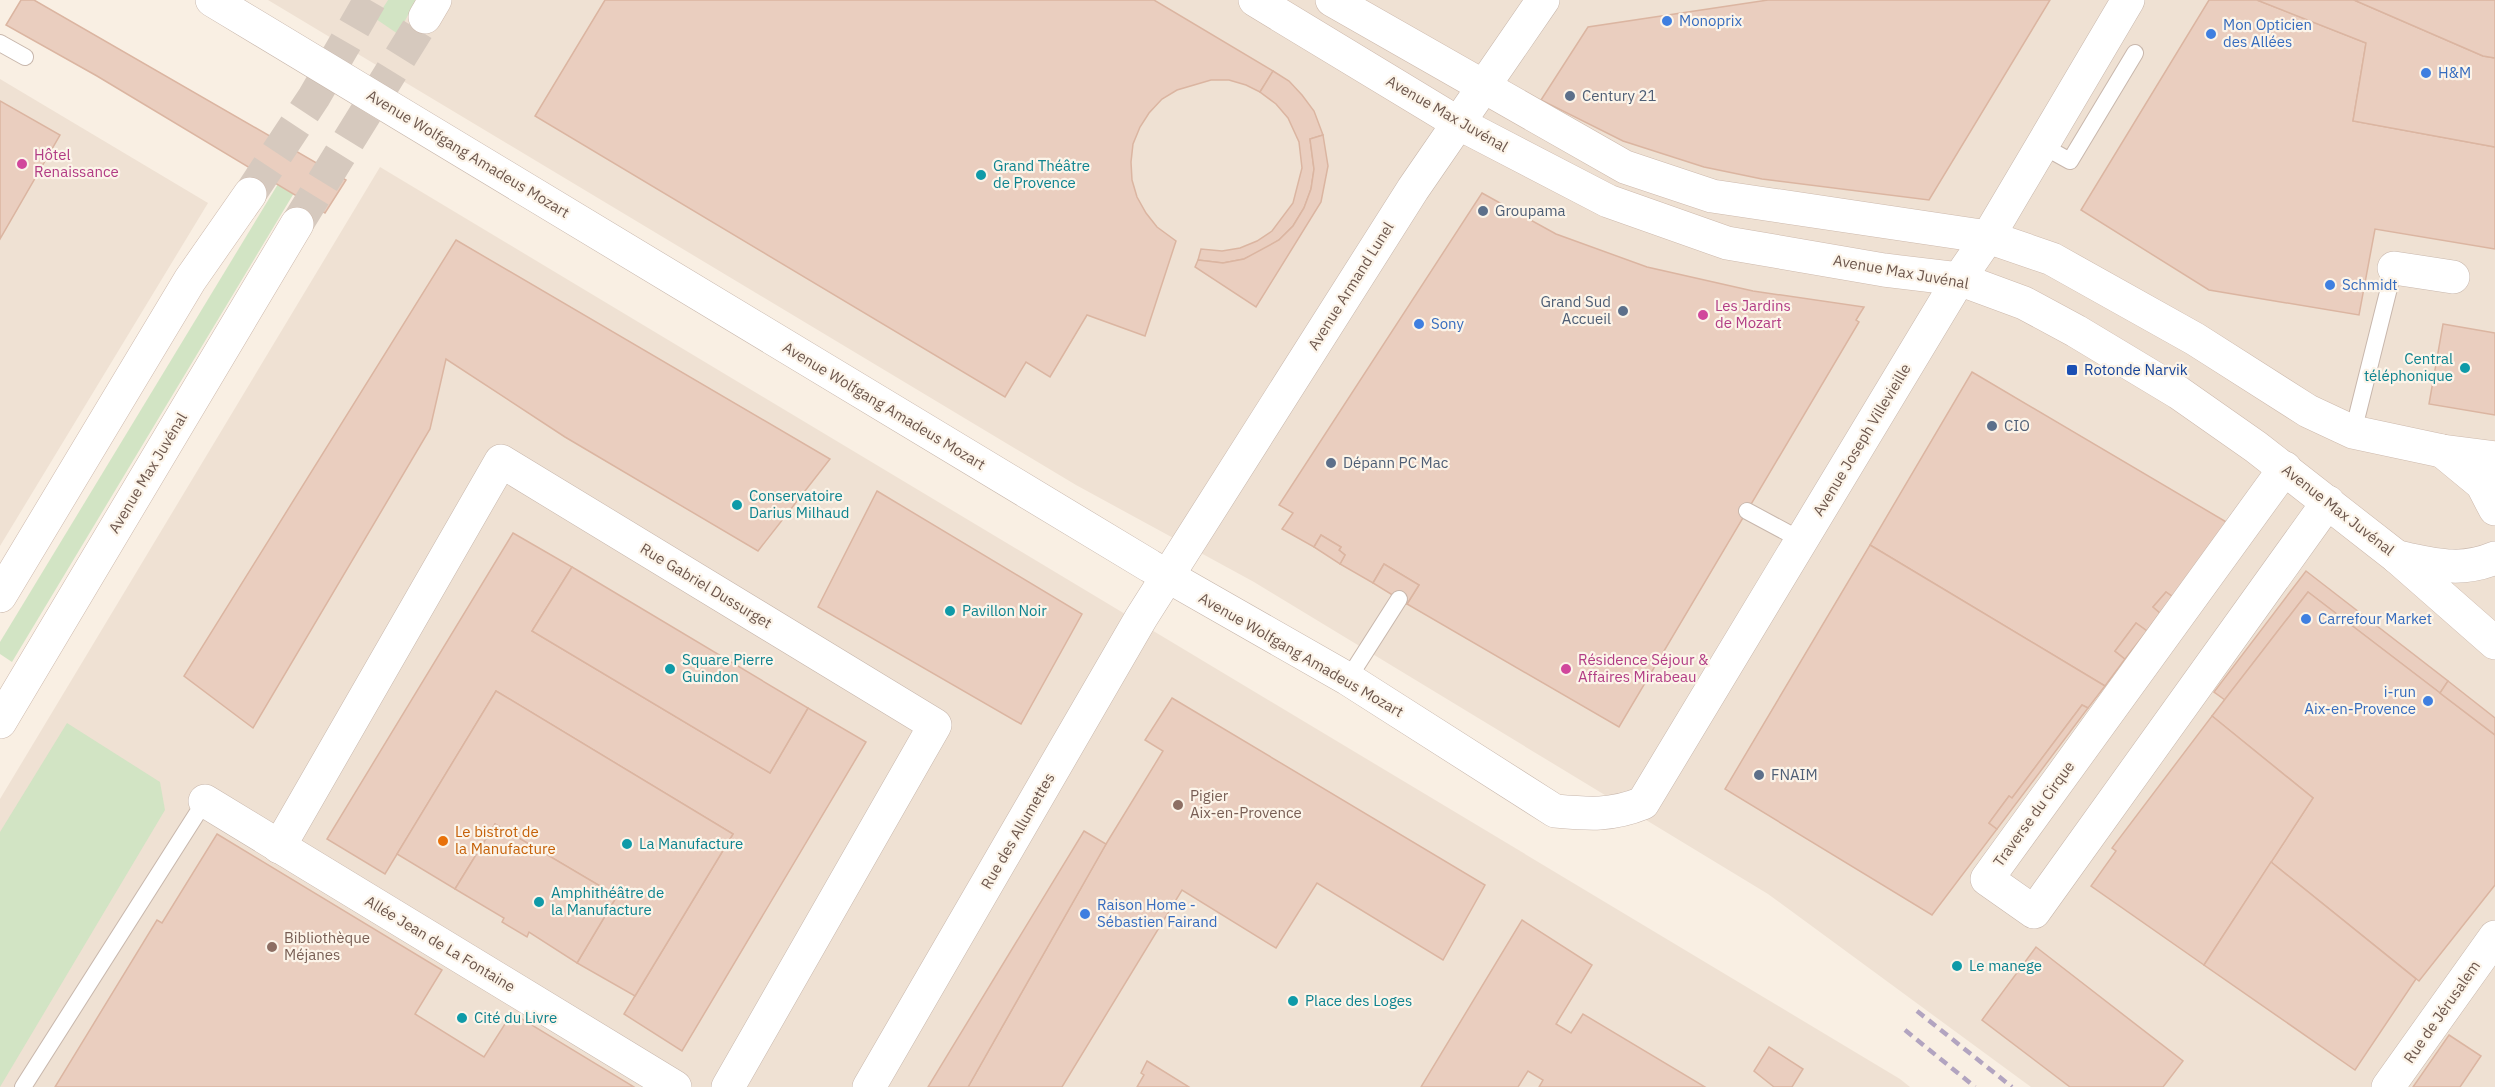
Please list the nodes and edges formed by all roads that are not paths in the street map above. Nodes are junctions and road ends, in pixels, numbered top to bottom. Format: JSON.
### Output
{"nodes":[{"id":1,"x":212,"y":0,"type":"edge"},
{"id":2,"x":1255,"y":0,"type":"edge"},
{"id":3,"x":1332,"y":0,"type":"edge"},
{"id":4,"x":1543,"y":0,"type":"edge"},
{"id":5,"x":2128,"y":0,"type":"edge"},
{"id":6,"x":0,"y":43,"type":"edge"},
{"id":7,"x":2135,"y":53,"type":"dead end"},
{"id":8,"x":25,"y":57,"type":"dead end"},
{"id":9,"x":1482,"y":87,"type":"junction"},
{"id":10,"x":1458,"y":123,"type":"junction"},
{"id":11,"x":2041,"y":145,"type":"junction"},
{"id":12,"x":250,"y":194,"type":"tunnel mouth"},
{"id":13,"x":297,"y":224,"type":"tunnel mouth"},
{"id":14,"x":1988,"y":237,"type":"junction"},
{"id":15,"x":2394,"y":268,"type":"joint"},
{"id":16,"x":2453,"y":277,"type":"dead end"},
{"id":17,"x":1959,"y":279,"type":"junction"},
{"id":18,"x":2353,"y":432,"type":"junction"},
{"id":19,"x":2442,"y":451,"type":"junction"},
{"id":20,"x":2495,"y":458,"type":"edge"},
{"id":21,"x":2285,"y":468,"type":"junction"},
{"id":22,"x":2328,"y":502,"type":"junction"},
{"id":23,"x":2495,"y":509,"type":"edge"},
{"id":24,"x":1747,"y":511,"type":"dead end"},
{"id":25,"x":1801,"y":540,"type":"junction"},
{"id":26,"x":2397,"y":557,"type":"junction"},
{"id":27,"x":2495,"y":558,"type":"edge"},
{"id":28,"x":1167,"y":576,"type":"junction"},
{"id":29,"x":0,"y":596,"type":"edge"},
{"id":30,"x":1399,"y":599,"type":"dead end"},
{"id":31,"x":2495,"y":643,"type":"edge"},
{"id":32,"x":1348,"y":679,"type":"junction"},
{"id":33,"x":0,"y":722,"type":"edge"},
{"id":34,"x":205,"y":801,"type":"joint"},
{"id":35,"x":1555,"y":811,"type":"joint"},
{"id":36,"x":279,"y":847,"type":"junction"},
{"id":37,"x":2495,"y":937,"type":"edge"},
{"id":38,"x":23,"y":1087,"type":"edge"},
{"id":39,"x":675,"y":1087,"type":"edge"},
{"id":40,"x":728,"y":1087,"type":"edge"},
{"id":41,"x":869,"y":1087,"type":"edge"},
{"id":42,"x":2388,"y":1087,"type":"edge"}],
"edges":[{"from":1,"to":28,"type":"street","name":"Avenue Wolfgang Amadeus Mozart"},
{"from":2,"to":10,"type":"street","name":"Avenue Max Juvénal"},
{"from":3,"to":9,"type":"street"},
{"from":4,"to":9,"type":"street","name":"Avenue Armand Lunel"},
{"from":5,"to":11,"type":"street","name":"Avenue Joseph Villevieille"},
{"from":6,"to":8,"type":"lane"},
{"from":7,"to":11,"type":"lane"},
{"from":9,"to":10,"type":"street","name":"Avenue Armand Lunel"},
{"from":9,"to":14,"type":"street"},
{"from":10,"to":17,"type":"street","name":"Avenue Max Juvénal"},
{"from":10,"to":28,"type":"street","name":"Avenue Armand Lunel"},
{"from":11,"to":14,"type":"street","name":"Avenue Joseph Villevieille"},
{"from":12,"to":29,"type":"street"},
{"from":13,"to":33,"type":"street","name":"Avenue Max Juvénal"},
{"from":14,"to":17,"type":"street","name":"Avenue Joseph Villevieille"},
{"from":14,"to":18,"type":"street"},
{"from":15,"to":16,"type":"street"},
{"from":15,"to":18,"type":"lane"},
{"from":17,"to":21,"type":"street","name":"Avenue Max Juvénal"},
{"from":17,"to":25,"type":"street","name":"Avenue Joseph Villevieille"},
{"from":18,"to":19,"type":"street"},
{"from":19,"to":20,"type":"street"},
{"from":19,"to":23,"type":"street"},
{"from":21,"to":22,"type":"street","name":"Avenue Max Juvénal"},
{"from":21,"to":22,"type":"street","name":"Traverse du Cirque"},
{"from":22,"to":26,"type":"street","name":"Avenue Max Juvénal"},
{"from":24,"to":25,"type":"lane"},
{"from":25,"to":35,"type":"street","name":"Avenue Joseph Villevieille"},
{"from":26,"to":27,"type":"street"},
{"from":26,"to":31,"type":"street","name":"Avenue Max Juvénal"},
{"from":28,"to":32,"type":"street","name":"Avenue Wolfgang Amadeus Mozart"},
{"from":28,"to":41,"type":"street","name":"Rue des Allumettes"},
{"from":30,"to":32,"type":"lane"},
{"from":32,"to":35,"type":"street","name":"Avenue Wolfgang Amadeus Mozart"},
{"from":34,"to":36,"type":"street","name":"Allée Jean de La Fontaine"},
{"from":34,"to":38,"type":"lane"},
{"from":36,"to":39,"type":"street","name":"Allée Jean de La Fontaine"},
{"from":36,"to":40,"type":"street","name":"Rue Gabriel Dussurget"},
{"from":37,"to":42,"type":"street","name":"Rue de Jérusalem"}]}
